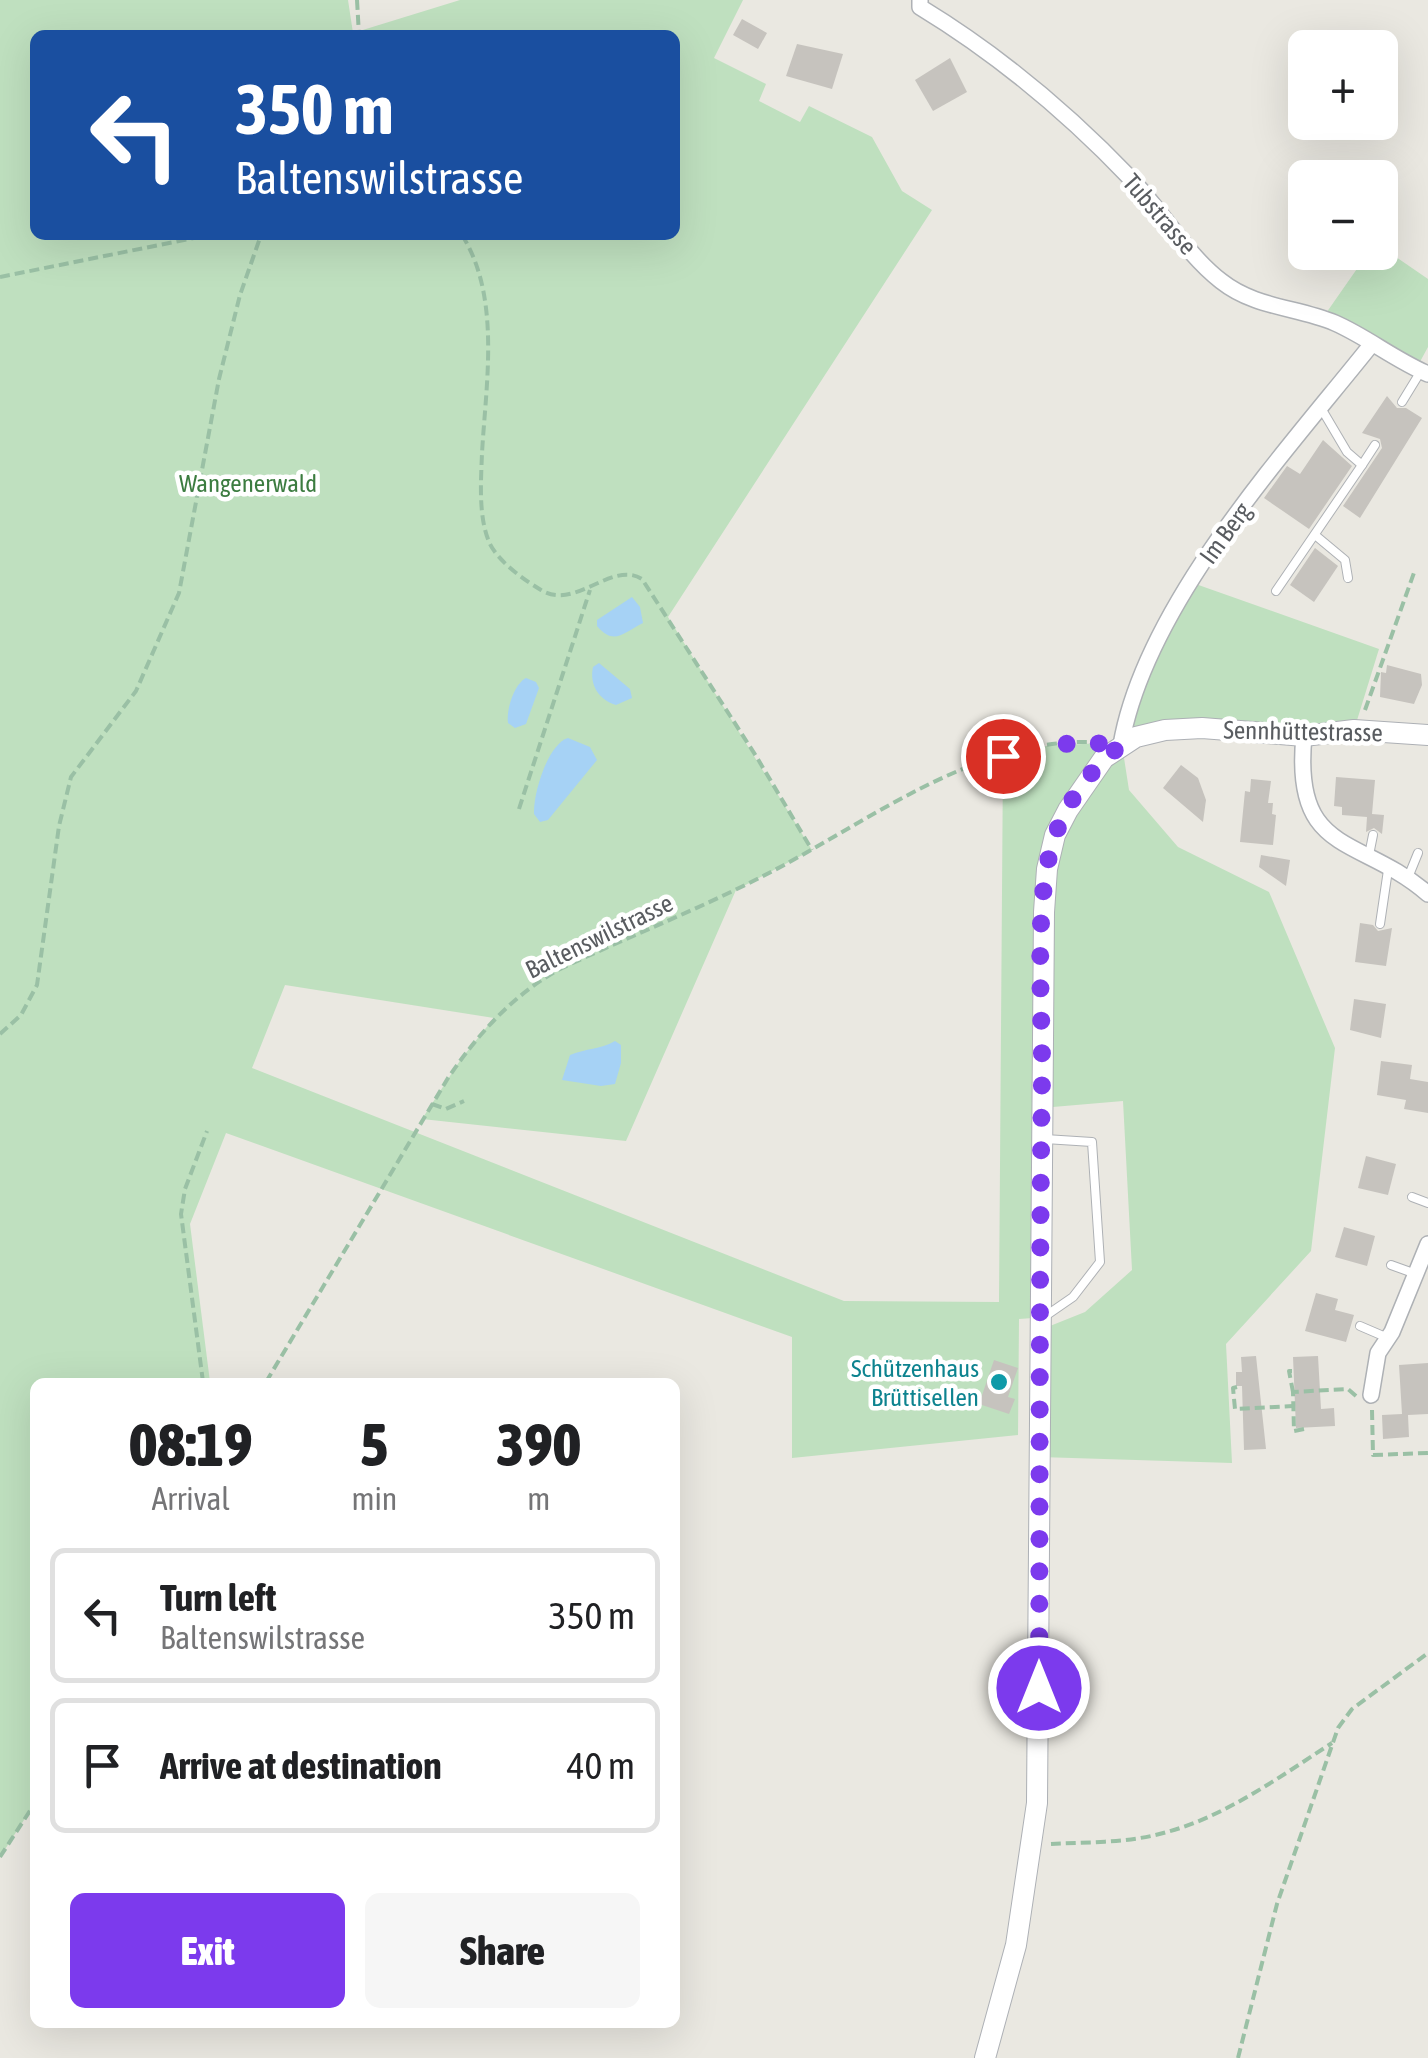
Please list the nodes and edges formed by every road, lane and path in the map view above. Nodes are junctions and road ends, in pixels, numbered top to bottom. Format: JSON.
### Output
{"nodes":[{"id":1,"x":357,"y":0,"type":"edge"},
{"id":2,"x":920,"y":4,"type":"edge"},
{"id":3,"x":358,"y":30,"type":"edge"},
{"id":4,"x":189,"y":240,"type":"edge"},
{"id":5,"x":259,"y":240,"type":"edge"},
{"id":6,"x":464,"y":240,"type":"edge"},
{"id":7,"x":0,"y":277,"type":"edge"},
{"id":8,"x":1371,"y":345,"type":"junction"},
{"id":9,"x":1425,"y":373,"type":"edge"},
{"id":10,"x":1402,"y":402,"type":"dead end"},
{"id":11,"x":1321,"y":408,"type":"junction"},
{"id":12,"x":1375,"y":445,"type":"dead end"},
{"id":13,"x":1362,"y":465,"type":"junction"},
{"id":14,"x":1314,"y":535,"type":"junction"},
{"id":15,"x":1415,"y":570,"type":"dead end"},
{"id":16,"x":1348,"y":578,"type":"dead end"},
{"id":17,"x":591,"y":587,"type":"junction"},
{"id":18,"x":1276,"y":591,"type":"dead end"},
{"id":19,"x":1360,"y":722,"type":"dead end"},
{"id":20,"x":1428,"y":735,"type":"edge"},
{"id":21,"x":1304,"y":736,"type":"junction"},
{"id":22,"x":1122,"y":745,"type":"junction"},
{"id":23,"x":519,"y":808,"type":"dead end"},
{"id":24,"x":1373,"y":834,"type":"dead end"},
{"id":25,"x":812,"y":850,"type":"junction"},
{"id":26,"x":1418,"y":854,"type":"dead end"},
{"id":27,"x":1368,"y":859,"type":"junction"},
{"id":28,"x":1388,"y":870,"type":"junction"},
{"id":29,"x":1407,"y":880,"type":"junction"},
{"id":30,"x":1428,"y":894,"type":"edge"},
{"id":31,"x":1380,"y":924,"type":"dead end"},
{"id":32,"x":0,"y":1034,"type":"edge"},
{"id":33,"x":464,"y":1100,"type":"dead end"},
{"id":34,"x":432,"y":1104,"type":"junction"},
{"id":35,"x":207,"y":1131,"type":"dead end"},
{"id":36,"x":1041,"y":1138,"type":"junction"},
{"id":37,"x":1412,"y":1197,"type":"dead end"},
{"id":38,"x":1428,"y":1202,"type":"edge"},
{"id":39,"x":1428,"y":1244,"type":"edge"},
{"id":40,"x":1391,"y":1265,"type":"dead end"},
{"id":41,"x":1422,"y":1267,"type":"edge"},
{"id":42,"x":1040,"y":1319,"type":"junction"},
{"id":43,"x":1360,"y":1326,"type":"dead end"},
{"id":44,"x":1388,"y":1338,"type":"junction"},
{"id":45,"x":1292,"y":1371,"type":"dead end"},
{"id":46,"x":202,"y":1378,"type":"edge"},
{"id":47,"x":268,"y":1378,"type":"edge"},
{"id":48,"x":1237,"y":1387,"type":"dead end"},
{"id":49,"x":1293,"y":1392,"type":"junction"},
{"id":50,"x":1364,"y":1396,"type":"junction"},
{"id":51,"x":1294,"y":1406,"type":"junction"},
{"id":52,"x":1304,"y":1429,"type":"dead end"},
{"id":53,"x":1428,"y":1453,"type":"edge"},
{"id":54,"x":1428,"y":1653,"type":"edge"},
{"id":55,"x":1332,"y":1743,"type":"junction"},
{"id":56,"x":30,"y":1811,"type":"edge"},
{"id":57,"x":1033,"y":1844,"type":"junction"},
{"id":58,"x":0,"y":1856,"type":"edge"},
{"id":59,"x":985,"y":2058,"type":"edge"},
{"id":60,"x":1238,"y":2058,"type":"edge"}],
"edges":[{"from":1,"to":3,"type":"path"},
{"from":2,"to":8,"type":"street","name":"Tubstrasse"},
{"from":4,"to":7,"type":"path"},
{"from":5,"to":32,"type":"path"},
{"from":6,"to":17,"type":"path"},
{"from":8,"to":9,"type":"street","name":"Tubstrasse"},
{"from":8,"to":11,"type":"street","name":"Im Berg"},
{"from":9,"to":10,"type":"lane"},
{"from":11,"to":13,"type":"lane"},
{"from":11,"to":22,"type":"street","name":"Im Berg"},
{"from":12,"to":13,"type":"lane"},
{"from":13,"to":14,"type":"lane"},
{"from":14,"to":16,"type":"lane"},
{"from":14,"to":18,"type":"lane"},
{"from":15,"to":19,"type":"path"},
{"from":17,"to":23,"type":"path"},
{"from":17,"to":25,"type":"path"},
{"from":20,"to":21,"type":"street","name":"Sennhüttestrasse"},
{"from":21,"to":22,"type":"street","name":"Sennhüttestrasse"},
{"from":21,"to":27,"type":"street"},
{"from":22,"to":25,"type":"path","name":"Baltenswilstrasse"},
{"from":22,"to":36,"type":"street"},
{"from":24,"to":27,"type":"lane"},
{"from":25,"to":34,"type":"path","name":"Baltenswilstrasse"},
{"from":26,"to":29,"type":"lane"},
{"from":27,"to":28,"type":"street"},
{"from":28,"to":29,"type":"street"},
{"from":28,"to":31,"type":"lane"},
{"from":29,"to":30,"type":"street"},
{"from":33,"to":34,"type":"path"},
{"from":34,"to":47,"type":"path","name":"Baltenswilstrasse"},
{"from":35,"to":46,"type":"path"},
{"from":36,"to":42,"type":"street"},
{"from":36,"to":42,"type":"lane"},
{"from":37,"to":38,"type":"lane"},
{"from":39,"to":41,"type":"street"},
{"from":40,"to":41,"type":"lane"},
{"from":41,"to":44,"type":"street"},
{"from":42,"to":57,"type":"street"},
{"from":43,"to":44,"type":"lane"},
{"from":44,"to":50,"type":"street"},
{"from":45,"to":49,"type":"path"},
{"from":48,"to":51,"type":"path"},
{"from":49,"to":50,"type":"path"},
{"from":49,"to":51,"type":"path"},
{"from":50,"to":53,"type":"path"},
{"from":51,"to":52,"type":"path"},
{"from":54,"to":55,"type":"path"},
{"from":55,"to":57,"type":"path"},
{"from":55,"to":60,"type":"path"},
{"from":56,"to":58,"type":"path"},
{"from":57,"to":59,"type":"street"}]}
